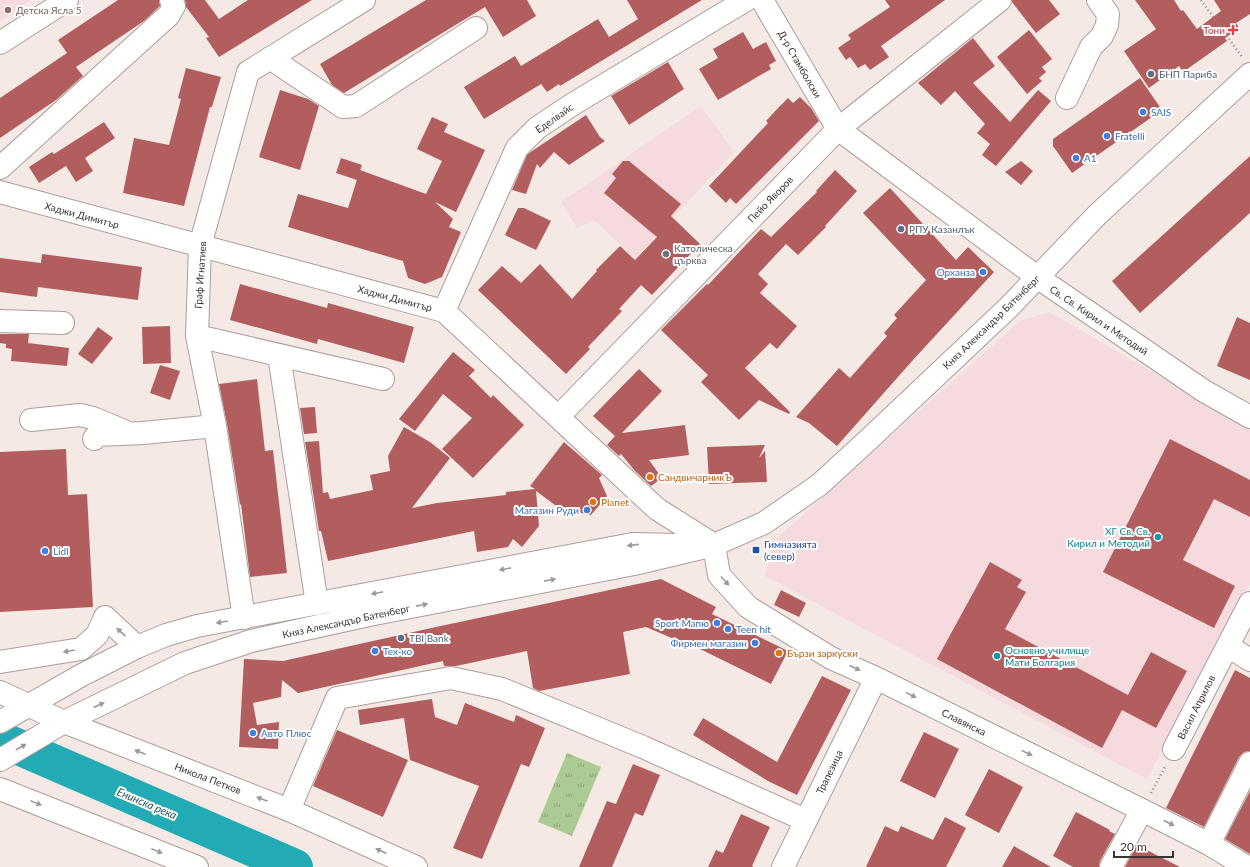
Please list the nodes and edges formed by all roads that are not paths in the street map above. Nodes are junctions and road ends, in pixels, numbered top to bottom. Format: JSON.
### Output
{"nodes":[{"id":1,"x":67,"y":0,"type":"edge"},
{"id":2,"x":171,"y":0,"type":"edge"},
{"id":3,"x":364,"y":0,"type":"edge"},
{"id":4,"x":746,"y":0,"type":"edge"},
{"id":5,"x":762,"y":0,"type":"edge"},
{"id":6,"x":1000,"y":0,"type":"edge"},
{"id":7,"x":1098,"y":0,"type":"edge"},
{"id":8,"x":476,"y":28,"type":"dead end"},
{"id":9,"x":0,"y":43,"type":"edge"},
{"id":10,"x":270,"y":58,"type":"junction"},
{"id":11,"x":1248,"y":68,"type":"edge"},
{"id":12,"x":1067,"y":98,"type":"dead end"},
{"id":13,"x":838,"y":129,"type":"junction"},
{"id":14,"x":0,"y":168,"type":"edge"},
{"id":15,"x":0,"y":192,"type":"edge"},
{"id":16,"x":200,"y":246,"type":"junction"},
{"id":17,"x":1037,"y":277,"type":"junction"},
{"id":18,"x":444,"y":310,"type":"junction"},
{"id":19,"x":0,"y":321,"type":"edge"},
{"id":20,"x":63,"y":323,"type":"dead end"},
{"id":21,"x":197,"y":336,"type":"junction"},
{"id":22,"x":279,"y":355,"type":"junction"},
{"id":23,"x":383,"y":379,"type":"dead end"},
{"id":24,"x":558,"y":417,"type":"junction"},
{"id":25,"x":1250,"y":418,"type":"edge"},
{"id":26,"x":31,"y":420,"type":"dead end"},
{"id":27,"x":215,"y":426,"type":"junction"},
{"id":28,"x":127,"y":433,"type":"junction"},
{"id":29,"x":94,"y":439,"type":"dead end"},
{"id":30,"x":714,"y":545,"type":"junction"},
{"id":31,"x":1250,"y":603,"type":"edge"},
{"id":32,"x":317,"y":604,"type":"junction"},
{"id":33,"x":244,"y":618,"type":"junction"},
{"id":34,"x":1228,"y":646,"type":"junction"},
{"id":35,"x":137,"y":647,"type":"junction"},
{"id":36,"x":1250,"y":660,"type":"edge"},
{"id":37,"x":0,"y":662,"type":"edge"},
{"id":38,"x":876,"y":678,"type":"junction"},
{"id":39,"x":0,"y":692,"type":"edge"},
{"id":40,"x":30,"y":705,"type":"junction"},
{"id":41,"x":3,"y":721,"type":"edge"},
{"id":42,"x":64,"y":722,"type":"junction"},
{"id":43,"x":1174,"y":749,"type":"road end"},
{"id":44,"x":0,"y":760,"type":"edge"},
{"id":45,"x":1250,"y":763,"type":"edge"},
{"id":46,"x":0,"y":789,"type":"edge"},
{"id":47,"x":289,"y":810,"type":"junction"},
{"id":48,"x":1142,"y":810,"type":"junction"},
{"id":49,"x":805,"y":820,"type":"junction"},
{"id":50,"x":1209,"y":844,"type":"junction"},
{"id":51,"x":197,"y":867,"type":"edge"},
{"id":52,"x":416,"y":867,"type":"edge"},
{"id":53,"x":783,"y":867,"type":"edge"},
{"id":54,"x":1111,"y":867,"type":"edge"},
{"id":55,"x":1247,"y":867,"type":"edge"}],
"edges":[{"from":1,"to":9,"type":"street"},
{"from":2,"to":14,"type":"street"},
{"from":3,"to":10,"type":"street","name":"Граф Игнатиев"},
{"from":4,"to":18,"type":"street","name":"Еделвайс"},
{"from":5,"to":13,"type":"street","name":"Д-р Стамболски"},
{"from":6,"to":13,"type":"street","name":"Пейо Яворов"},
{"from":7,"to":12,"type":"street"},
{"from":8,"to":10,"type":"street"},
{"from":10,"to":16,"type":"street","name":"Граф Игнатиев"},
{"from":11,"to":17,"type":"street","name":"Княз Александър Батенберг"},
{"from":13,"to":17,"type":"street","name":"Св. Св. Кирил и Методий"},
{"from":13,"to":24,"type":"street","name":"Пейо Яворов"},
{"from":15,"to":16,"type":"street","name":"Хаджи Димитър"},
{"from":16,"to":18,"type":"street","name":"Хаджи Димитър"},
{"from":16,"to":21,"type":"street","name":"Граф Игнатиев"},
{"from":17,"to":25,"type":"street","name":"Св. Св. Кирил и Методий"},
{"from":17,"to":30,"type":"street","name":"Княз Александър Батенберг"},
{"from":18,"to":24,"type":"street","name":"Хаджи Димитър"},
{"from":19,"to":20,"type":"street"},
{"from":21,"to":22,"type":"street"},
{"from":21,"to":27,"type":"street","name":"Граф Игнатиев"},
{"from":22,"to":23,"type":"street"},
{"from":22,"to":32,"type":"street"},
{"from":24,"to":30,"type":"street","name":"Хаджи Димитър"},
{"from":26,"to":28,"type":"street"},
{"from":27,"to":28,"type":"street"},
{"from":27,"to":33,"type":"street","name":"Граф Игнатиев"},
{"from":28,"to":29,"type":"street"},
{"from":30,"to":32,"type":"street","name":"Княз Александър Батенберг","one_way":true},
{"from":30,"to":38,"type":"street","name":"Славянска","one_way":true},
{"from":42,"to":30,"type":"street","name":"Княз Александър Батенберг","one_way":true},
{"from":31,"to":34,"type":"street","name":"Васил Априлов"},
{"from":32,"to":33,"type":"street","name":"Княз Александър Батенберг"},
{"from":33,"to":35,"type":"street","name":"Княз Александър Батенберг","one_way":true},
{"from":34,"to":36,"type":"street"},
{"from":34,"to":43,"type":"street","name":"Васил Априлов"},
{"from":35,"to":37,"type":"street","one_way":true},
{"from":35,"to":40,"type":"street","name":"Княз Александър Батенберг"},
{"from":38,"to":48,"type":"street","name":"Славянска","one_way":true},
{"from":38,"to":49,"type":"street","name":"Трапезица"},
{"from":39,"to":40,"type":"street","name":"Никола Петков"},
{"from":40,"to":41,"type":"street","name":"Княз Александър Батенберг"},
{"from":40,"to":42,"type":"street","name":"Никола Петков"},
{"from":44,"to":42,"type":"street","name":"Княз Александър Батенберг","one_way":true},
{"from":47,"to":42,"type":"street","name":"Никола Петков","one_way":true},
{"from":45,"to":50,"type":"street"},
{"from":46,"to":51,"type":"street","one_way":true},
{"from":47,"to":49,"type":"street"},
{"from":52,"to":47,"type":"street","name":"Никола Петков","one_way":true},
{"from":48,"to":50,"type":"street","name":"Славянска","one_way":true},
{"from":48,"to":54,"type":"street"},
{"from":49,"to":53,"type":"street","name":"Трапезица"},
{"from":50,"to":55,"type":"street","name":"Славянска"}]}
